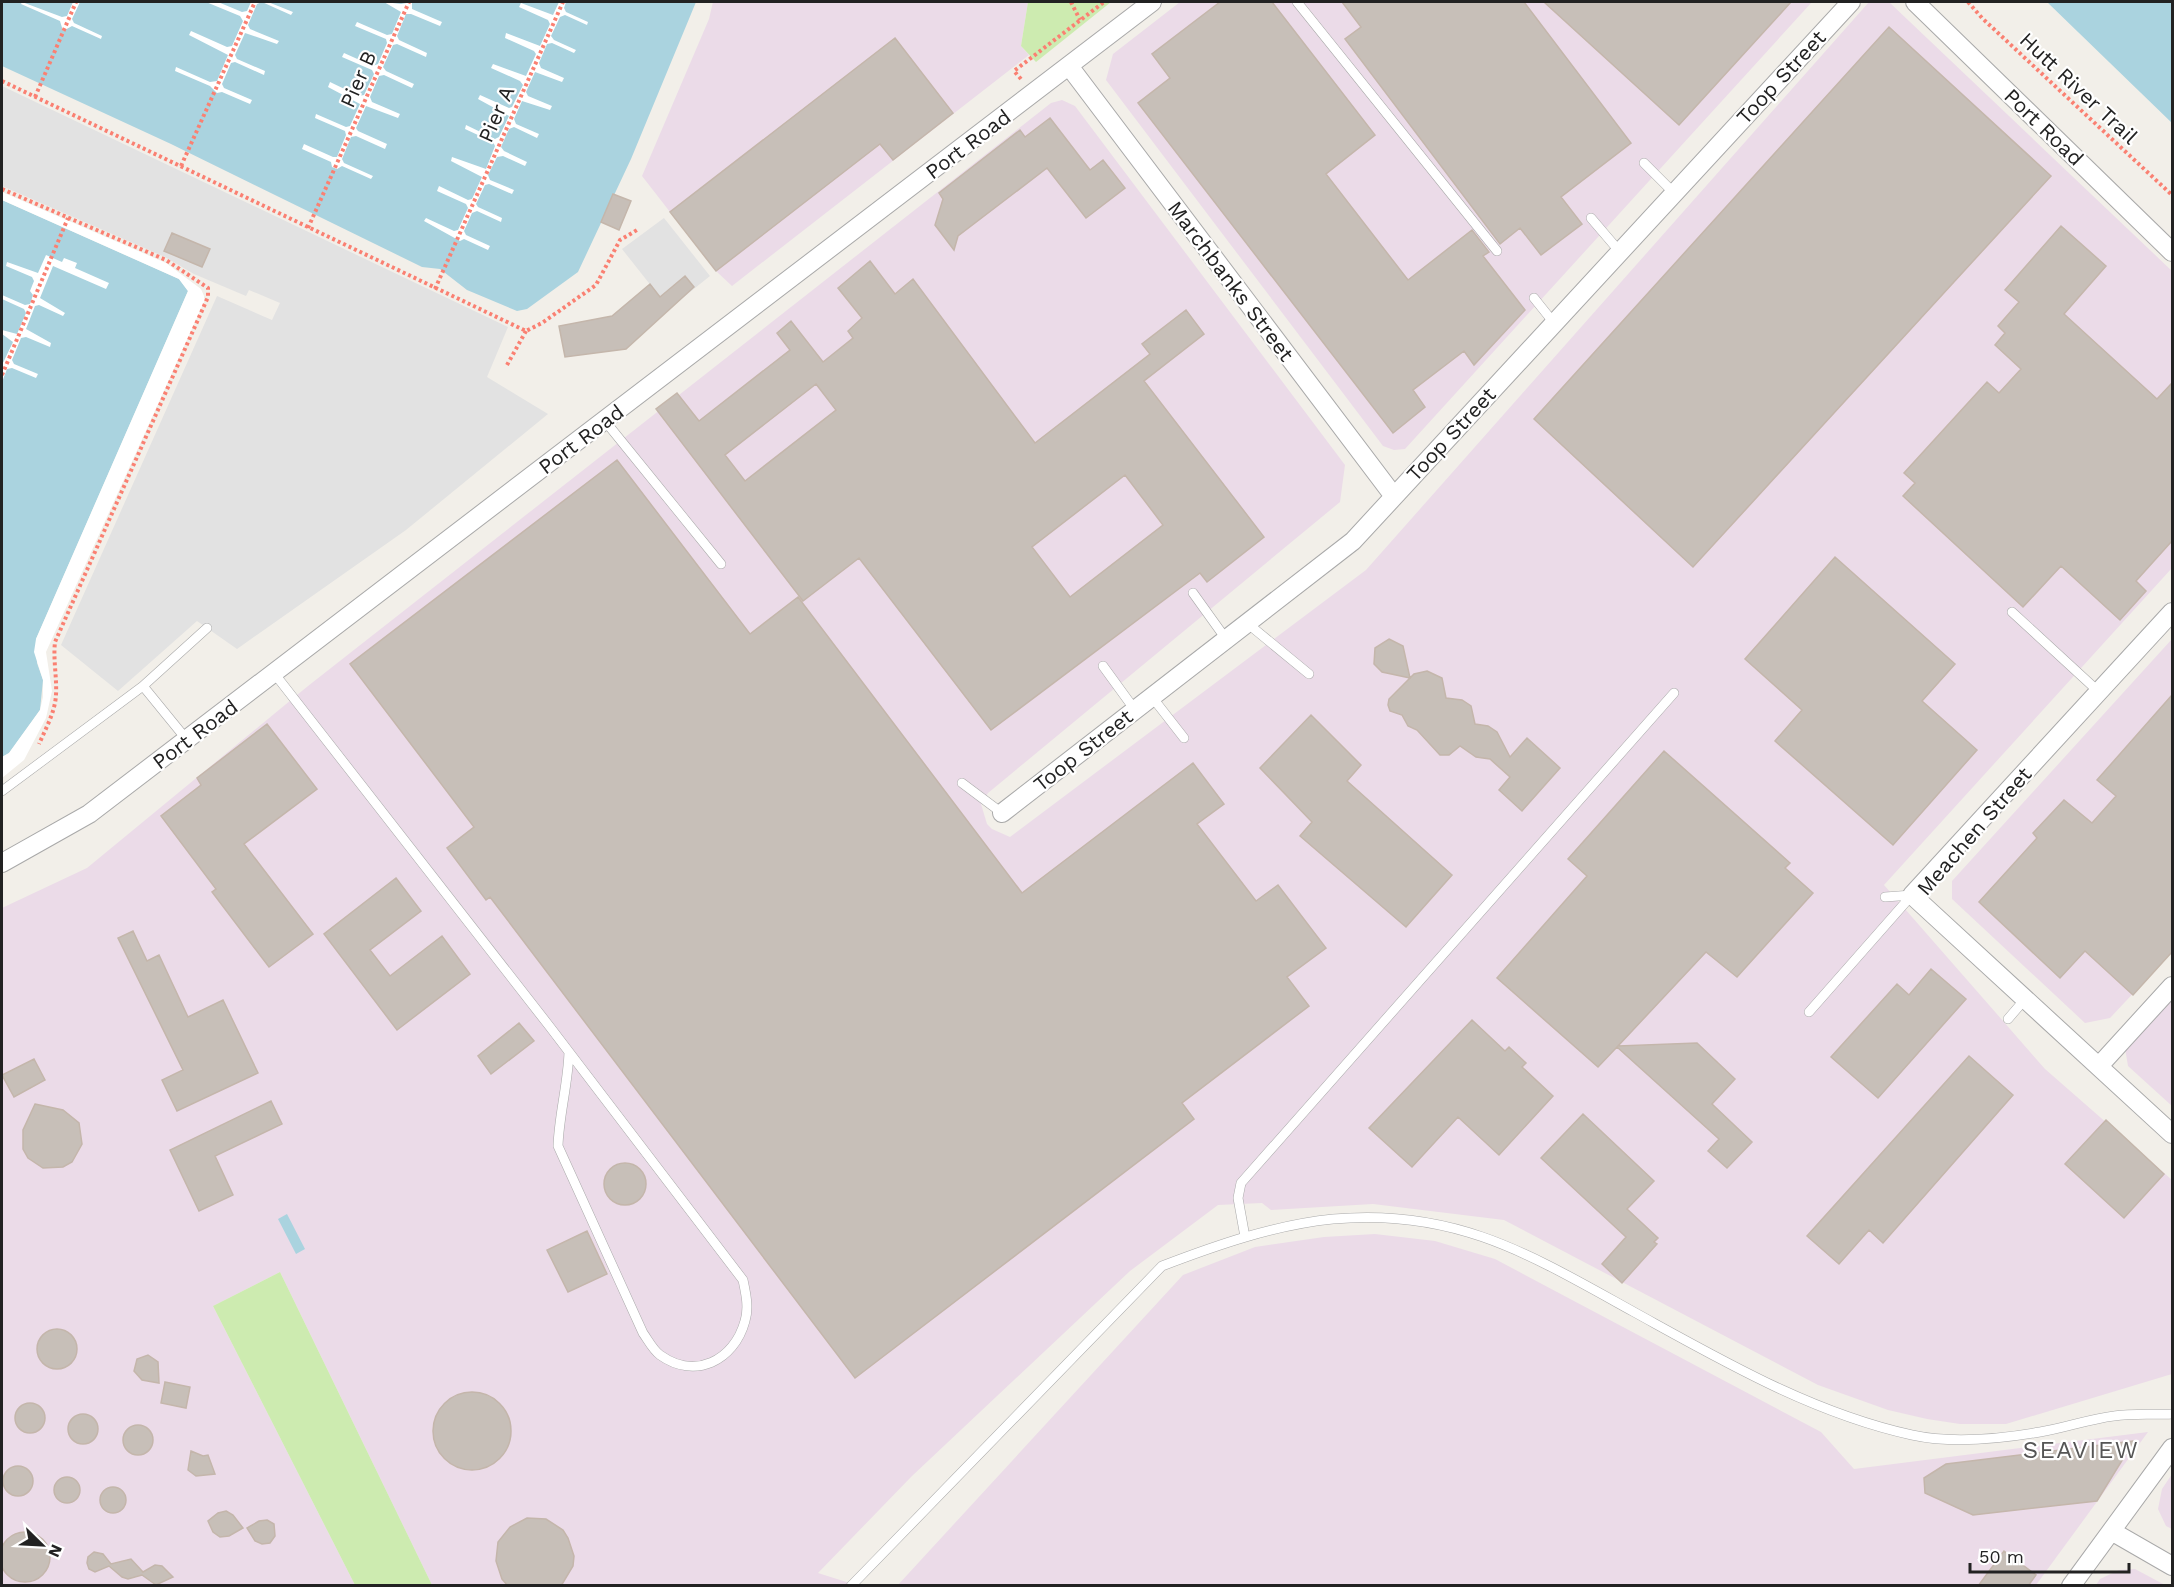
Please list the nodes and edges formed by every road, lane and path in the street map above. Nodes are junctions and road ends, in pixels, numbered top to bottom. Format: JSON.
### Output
{"nodes":[{"id":1,"x":76,"y":2,"type":"edge"},
{"id":2,"x":255,"y":2,"type":"edge"},
{"id":3,"x":409,"y":2,"type":"edge"},
{"id":4,"x":563,"y":2,"type":"edge"},
{"id":5,"x":1071,"y":2,"type":"edge"},
{"id":6,"x":1104,"y":2,"type":"edge"},
{"id":7,"x":1152,"y":2,"type":"edge"},
{"id":8,"x":1297,"y":2,"type":"edge"},
{"id":9,"x":1851,"y":2,"type":"edge"},
{"id":10,"x":1914,"y":2,"type":"edge"},
{"id":11,"x":1968,"y":2,"type":"edge"},
{"id":12,"x":1080,"y":20,"type":"junction"},
{"id":13,"x":1068,"y":66,"type":"junction"},
{"id":14,"x":2,"y":81,"type":"edge"},
{"id":15,"x":1034,"y":94,"type":"junction"},
{"id":16,"x":35,"y":97,"type":"junction"},
{"id":17,"x":1644,"y":163,"type":"dead end"},
{"id":18,"x":181,"y":166,"type":"junction"},
{"id":19,"x":2,"y":189,"type":"edge"},
{"id":20,"x":1674,"y":193,"type":"junction"},
{"id":21,"x":2172,"y":195,"type":"edge"},
{"id":22,"x":68,"y":218,"type":"junction"},
{"id":23,"x":1591,"y":218,"type":"dead end"},
{"id":24,"x":308,"y":228,"type":"junction"},
{"id":25,"x":637,"y":230,"type":"dead end"},
{"id":26,"x":1497,"y":251,"type":"dead end"},
{"id":27,"x":1620,"y":252,"type":"junction"},
{"id":28,"x":2172,"y":252,"type":"edge"},
{"id":29,"x":435,"y":289,"type":"junction"},
{"id":30,"x":1534,"y":298,"type":"dead end"},
{"id":31,"x":1554,"y":323,"type":"junction"},
{"id":32,"x":526,"y":331,"type":"junction"},
{"id":33,"x":507,"y":365,"type":"dead end"},
{"id":34,"x":2,"y":375,"type":"edge"},
{"id":35,"x":604,"y":421,"type":"junction"},
{"id":36,"x":1393,"y":495,"type":"junction"},
{"id":37,"x":721,"y":564,"type":"dead end"},
{"id":38,"x":1193,"y":593,"type":"dead end"},
{"id":39,"x":2012,"y":612,"type":"dead end"},
{"id":40,"x":2172,"y":612,"type":"edge"},
{"id":41,"x":1247,"y":623,"type":"junction"},
{"id":42,"x":207,"y":627,"type":"dead end"},
{"id":43,"x":1226,"y":639,"type":"junction"},
{"id":44,"x":1102,"y":666,"type":"dead end"},
{"id":45,"x":274,"y":673,"type":"junction"},
{"id":46,"x":1309,"y":674,"type":"dead end"},
{"id":47,"x":143,"y":686,"type":"junction"},
{"id":48,"x":2099,"y":692,"type":"junction"},
{"id":49,"x":1674,"y":693,"type":"dead end"},
{"id":50,"x":1152,"y":697,"type":"junction"},
{"id":51,"x":1135,"y":710,"type":"junction"},
{"id":52,"x":1184,"y":738,"type":"dead end"},
{"id":53,"x":187,"y":740,"type":"junction"},
{"id":54,"x":27,"y":772,"type":"junction"},
{"id":55,"x":962,"y":783,"type":"dead end"},
{"id":56,"x":2,"y":791,"type":"edge"},
{"id":57,"x":1002,"y":813,"type":"joint"},
{"id":58,"x":2,"y":863,"type":"edge"},
{"id":59,"x":1912,"y":895,"type":"junction"},
{"id":60,"x":1885,"y":897,"type":"dead end"},
{"id":61,"x":2172,"y":986,"type":"edge"},
{"id":62,"x":2026,"y":998,"type":"junction"},
{"id":63,"x":1809,"y":1012,"type":"dead end"},
{"id":64,"x":2008,"y":1019,"type":"dead end"},
{"id":65,"x":569,"y":1052,"type":"junction"},
{"id":66,"x":2099,"y":1066,"type":"junction"},
{"id":67,"x":2172,"y":1134,"type":"edge"},
{"id":68,"x":1245,"y":1237,"type":"junction"},
{"id":69,"x":2172,"y":1414,"type":"edge"},
{"id":70,"x":2172,"y":1448,"type":"edge"},
{"id":71,"x":2113,"y":1532,"type":"junction"},
{"id":72,"x":2172,"y":1566,"type":"edge"},
{"id":73,"x":851,"y":1586,"type":"edge"},
{"id":74,"x":2071,"y":1586,"type":"edge"}],
"edges":[{"from":1,"to":16,"type":"path"},
{"from":2,"to":18,"type":"path"},
{"from":3,"to":24,"type":"path","name":"Pier B"},
{"from":4,"to":29,"type":"path","name":"Pier A"},
{"from":5,"to":12,"type":"path"},
{"from":6,"to":12,"type":"path"},
{"from":7,"to":13,"type":"street","name":"Port Road"},
{"from":8,"to":26,"type":"lane"},
{"from":9,"to":20,"type":"street","name":"Toop Street"},
{"from":10,"to":28,"type":"street","name":"Port Road"},
{"from":11,"to":21,"type":"path","name":"Hutt River Trail"},
{"from":12,"to":15,"type":"path"},
{"from":13,"to":15,"type":"street","name":"Port Road"},
{"from":13,"to":36,"type":"street","name":"Marchbanks Street"},
{"from":14,"to":16,"type":"path"},
{"from":15,"to":35,"type":"street","name":"Port Road"},
{"from":16,"to":18,"type":"path"},
{"from":17,"to":20,"type":"lane"},
{"from":18,"to":24,"type":"path"},
{"from":19,"to":22,"type":"path"},
{"from":20,"to":27,"type":"street","name":"Toop Street"},
{"from":22,"to":34,"type":"path"},
{"from":22,"to":54,"type":"path"},
{"from":23,"to":27,"type":"lane"},
{"from":24,"to":29,"type":"path"},
{"from":25,"to":32,"type":"path"},
{"from":27,"to":31,"type":"street","name":"Toop Street"},
{"from":29,"to":32,"type":"path"},
{"from":30,"to":31,"type":"lane"},
{"from":31,"to":36,"type":"street","name":"Toop Street"},
{"from":32,"to":33,"type":"path"},
{"from":35,"to":37,"type":"lane"},
{"from":35,"to":45,"type":"street","name":"Port Road"},
{"from":36,"to":41,"type":"street","name":"Toop Street"},
{"from":38,"to":43,"type":"lane"},
{"from":39,"to":48,"type":"lane"},
{"from":40,"to":48,"type":"street","name":"Meachen Street"},
{"from":41,"to":43,"type":"street","name":"Toop Street"},
{"from":41,"to":46,"type":"lane"},
{"from":42,"to":47,"type":"lane"},
{"from":43,"to":50,"type":"street","name":"Toop Street"},
{"from":44,"to":51,"type":"lane"},
{"from":45,"to":53,"type":"street","name":"Port Road"},
{"from":45,"to":65,"type":"lane"},
{"from":47,"to":53,"type":"lane"},
{"from":47,"to":54,"type":"lane"},
{"from":48,"to":59,"type":"street","name":"Meachen Street"},
{"from":49,"to":68,"type":"lane"},
{"from":50,"to":51,"type":"street","name":"Toop Street"},
{"from":50,"to":52,"type":"lane"},
{"from":51,"to":57,"type":"street","name":"Toop Street"},
{"from":53,"to":58,"type":"street","name":"Port Road"},
{"from":54,"to":56,"type":"lane"},
{"from":55,"to":57,"type":"lane"},
{"from":59,"to":60,"type":"lane"},
{"from":59,"to":62,"type":"street","name":"Meachen Street"},
{"from":59,"to":63,"type":"lane"},
{"from":61,"to":66,"type":"street"},
{"from":62,"to":64,"type":"lane"},
{"from":62,"to":66,"type":"street","name":"Meachen Street"},
{"from":65,"to":65,"type":"lane"},
{"from":66,"to":67,"type":"street","name":"Meachen Street"},
{"from":68,"to":69,"type":"lane"},
{"from":68,"to":73,"type":"lane"},
{"from":70,"to":71,"type":"street"},
{"from":71,"to":72,"type":"street"},
{"from":71,"to":74,"type":"street"}]}
